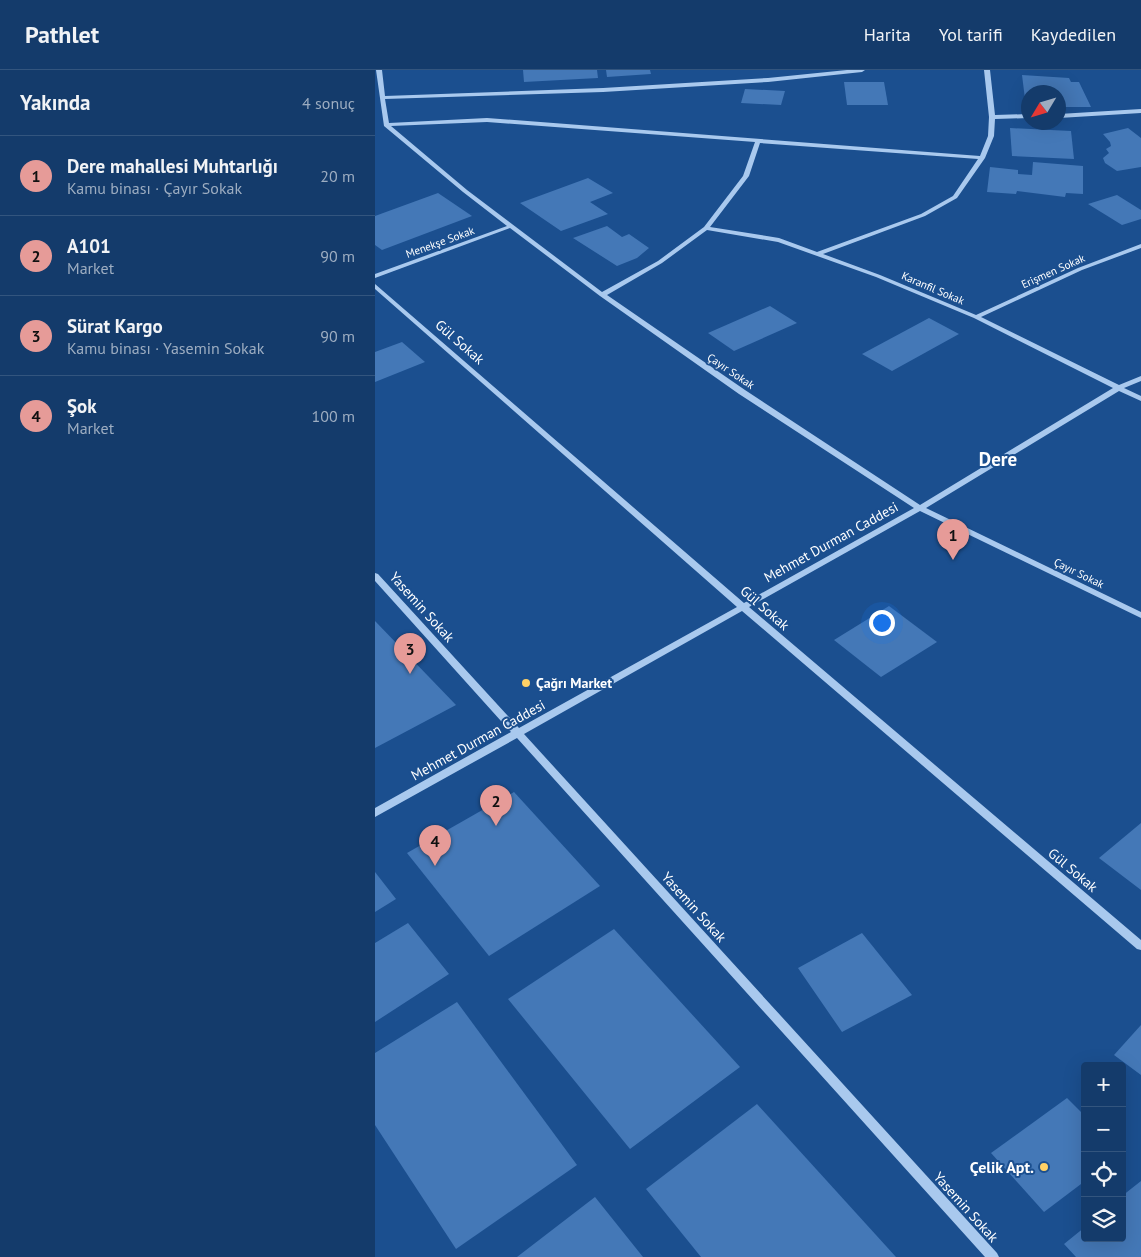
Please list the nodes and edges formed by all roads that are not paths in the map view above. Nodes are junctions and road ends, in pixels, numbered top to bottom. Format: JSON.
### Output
{"nodes":[{"id":1,"x":379,"y":70,"type":"edge"},
{"id":2,"x":862,"y":70,"type":"edge"},
{"id":3,"x":987,"y":70,"type":"edge"},
{"id":4,"x":382,"y":98,"type":"junction"},
{"id":5,"x":1141,"y":111,"type":"edge"},
{"id":6,"x":1021,"y":116,"type":"edge"},
{"id":7,"x":1066,"y":116,"type":"edge"},
{"id":8,"x":992,"y":117,"type":"junction"},
{"id":9,"x":386,"y":125,"type":"junction"},
{"id":10,"x":758,"y":141,"type":"junction"},
{"id":11,"x":982,"y":158,"type":"junction"},
{"id":12,"x":511,"y":226,"type":"junction"},
{"id":13,"x":706,"y":228,"type":"junction"},
{"id":14,"x":1141,"y":246,"type":"edge"},
{"id":15,"x":817,"y":254,"type":"junction"},
{"id":16,"x":375,"y":276,"type":"edge"},
{"id":17,"x":375,"y":286,"type":"edge"},
{"id":18,"x":602,"y":295,"type":"junction"},
{"id":19,"x":976,"y":318,"type":"junction"},
{"id":20,"x":1141,"y":378,"type":"edge"},
{"id":21,"x":1118,"y":388,"type":"junction"},
{"id":22,"x":1141,"y":399,"type":"edge"},
{"id":23,"x":920,"y":508,"type":"junction"},
{"id":24,"x":375,"y":576,"type":"edge"},
{"id":25,"x":743,"y":607,"type":"junction"},
{"id":26,"x":1141,"y":615,"type":"edge"},
{"id":27,"x":518,"y":733,"type":"junction"},
{"id":28,"x":375,"y":814,"type":"edge"},
{"id":29,"x":1141,"y":946,"type":"edge"},
{"id":30,"x":993,"y":1257,"type":"edge"}],
"edges":[{"from":1,"to":4,"type":"street"},
{"from":2,"to":4,"type":"street"},
{"from":3,"to":8,"type":"street"},
{"from":4,"to":9,"type":"street"},
{"from":5,"to":7,"type":"street"},
{"from":6,"to":8,"type":"street"},
{"from":8,"to":11,"type":"street"},
{"from":9,"to":10,"type":"street"},
{"from":9,"to":12,"type":"street","name":"Çayır Sokak"},
{"from":10,"to":11,"type":"street"},
{"from":10,"to":13,"type":"street"},
{"from":11,"to":15,"type":"street"},
{"from":12,"to":16,"type":"street","name":"Menekşe Sokak"},
{"from":12,"to":18,"type":"street","name":"Çayır Sokak"},
{"from":13,"to":15,"type":"street","name":"Karanfil Sokak"},
{"from":13,"to":18,"type":"street"},
{"from":14,"to":19,"type":"street","name":"Erişmen Sokak"},
{"from":15,"to":19,"type":"street","name":"Karanfil Sokak"},
{"from":17,"to":25,"type":"street","name":"Gül Sokak"},
{"from":18,"to":23,"type":"street","name":"Çayır Sokak"},
{"from":19,"to":21,"type":"street","name":"Karanfil Sokak"},
{"from":20,"to":21,"type":"street","name":"Mehmet Durman Caddesi"},
{"from":21,"to":22,"type":"street","name":"Karanfil Sokak"},
{"from":21,"to":23,"type":"street","name":"Mehmet Durman Caddesi"},
{"from":23,"to":25,"type":"street","name":"Mehmet Durman Caddesi"},
{"from":23,"to":26,"type":"street","name":"Çayır Sokak"},
{"from":24,"to":27,"type":"street","name":"Yasemin Sokak"},
{"from":25,"to":27,"type":"street","name":"Mehmet Durman Caddesi"},
{"from":25,"to":29,"type":"street","name":"Gül Sokak"},
{"from":27,"to":28,"type":"street","name":"Mehmet Durman Caddesi"},
{"from":27,"to":30,"type":"street","name":"Yasemin Sokak"}]}
